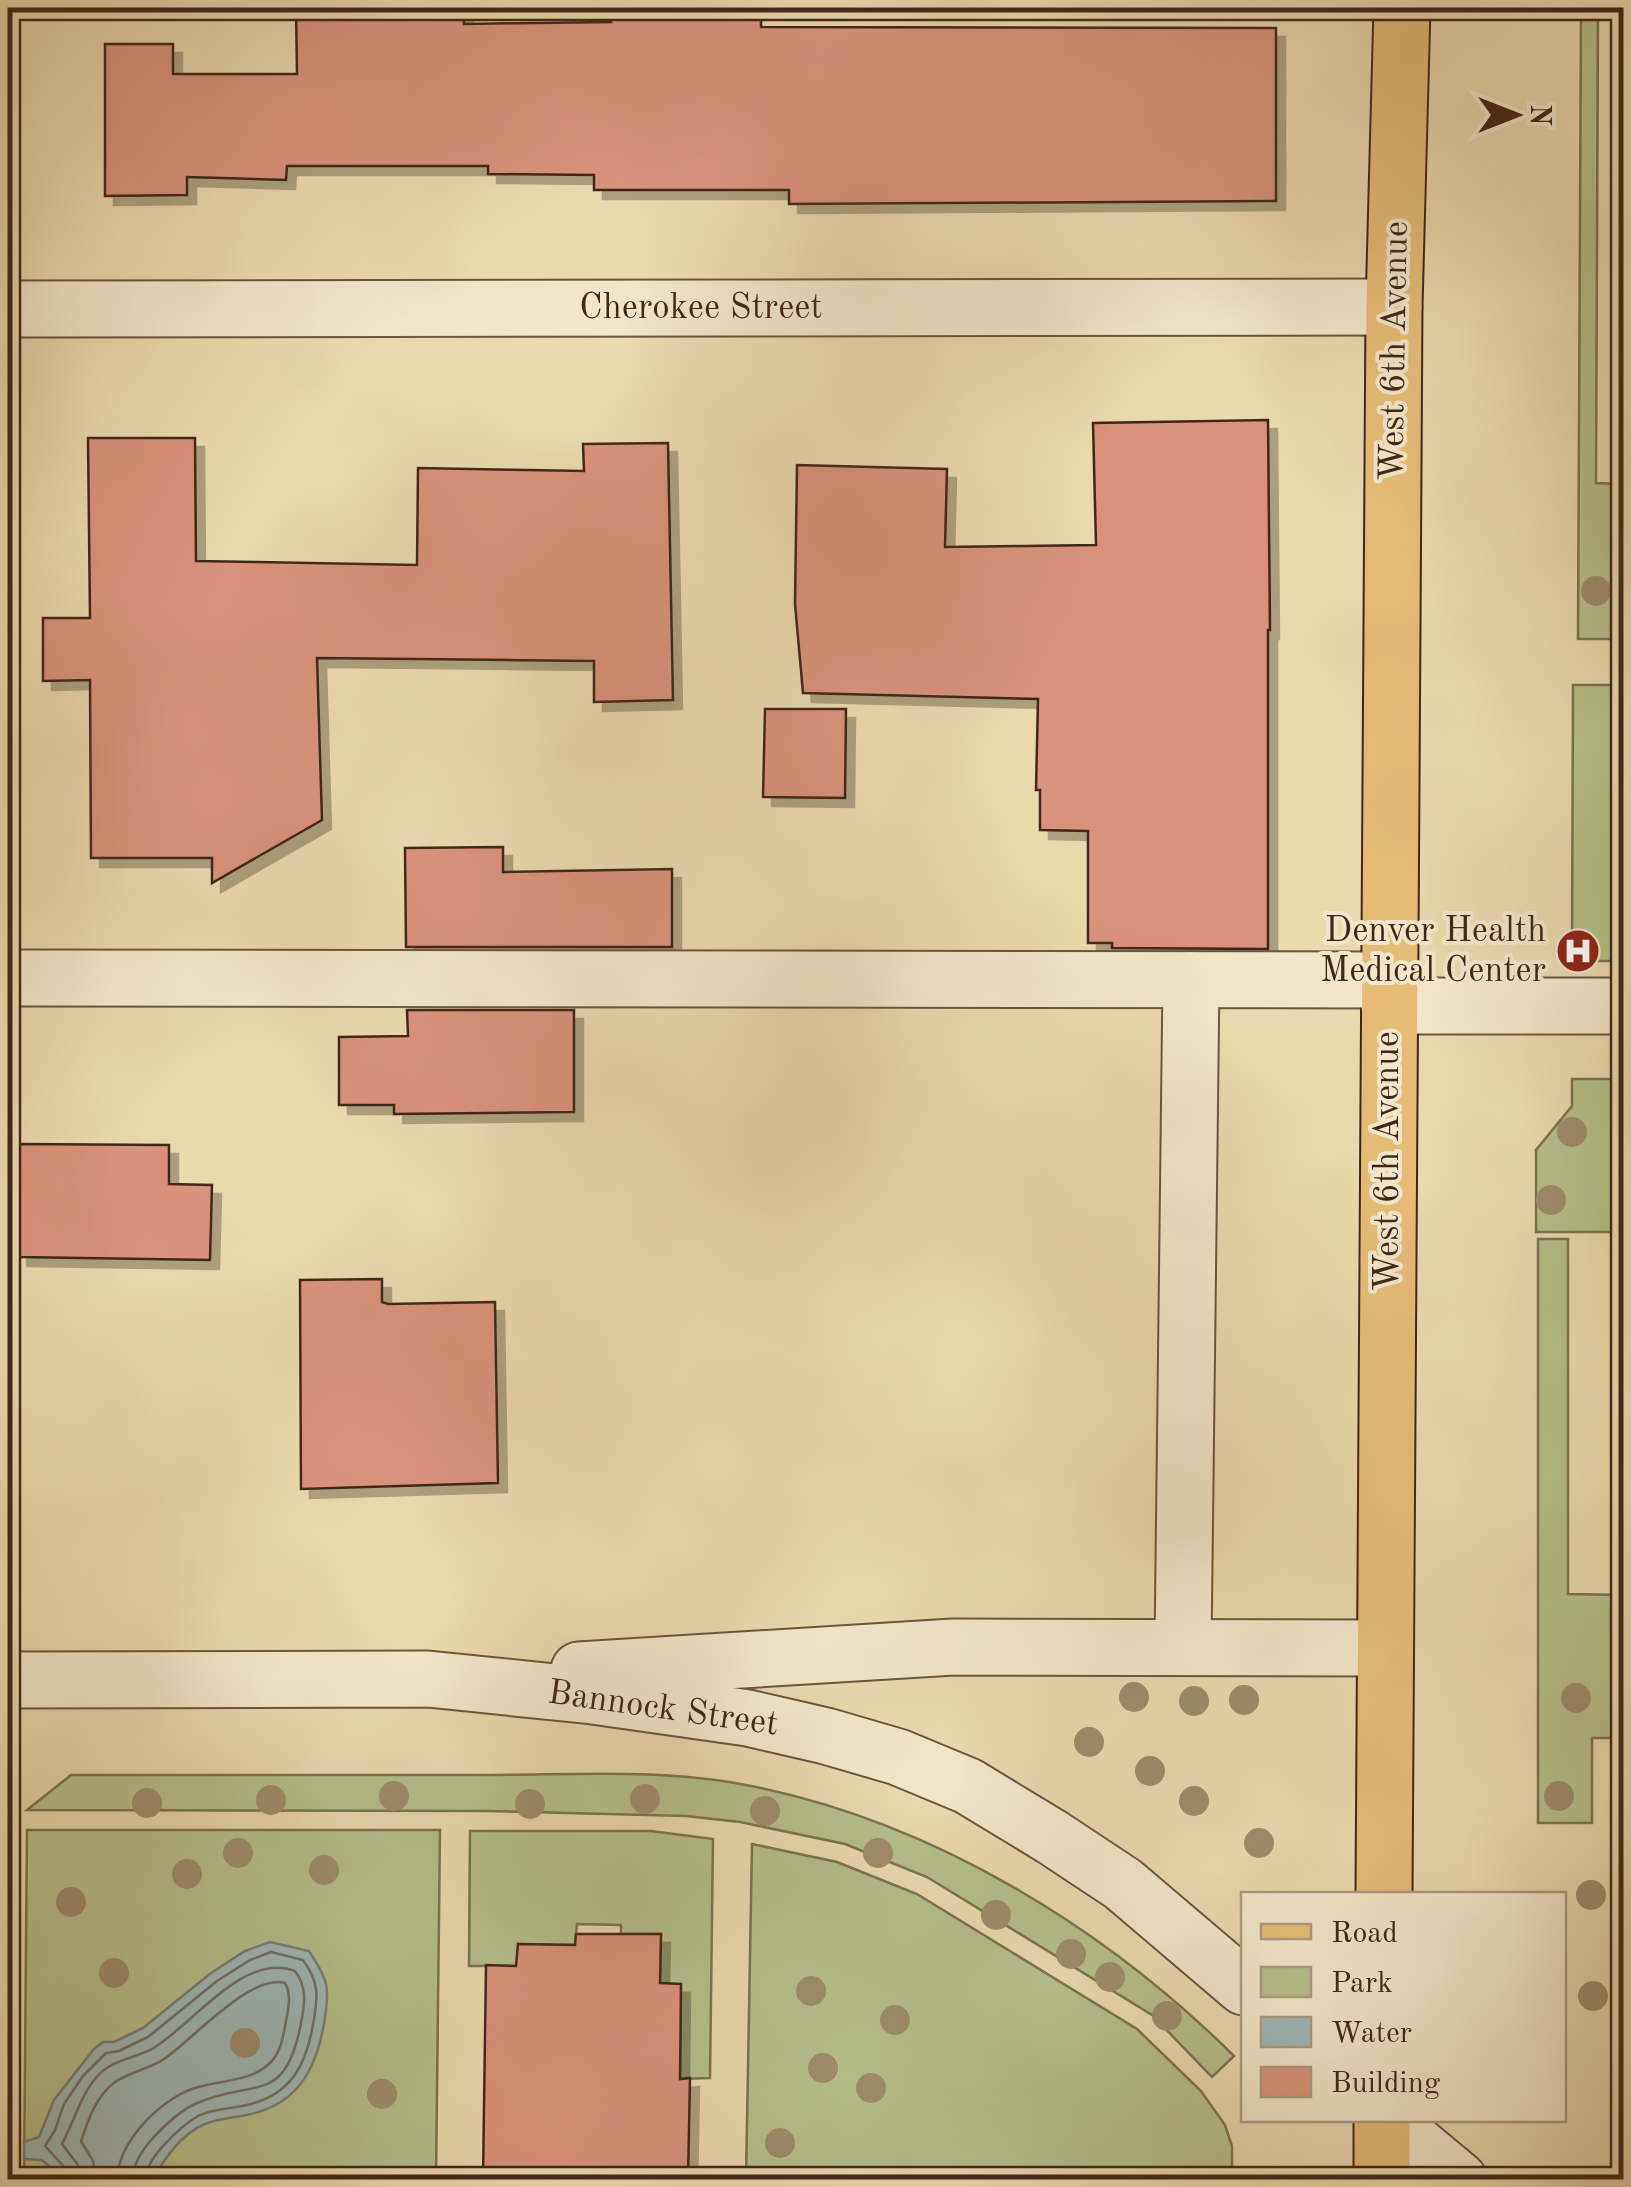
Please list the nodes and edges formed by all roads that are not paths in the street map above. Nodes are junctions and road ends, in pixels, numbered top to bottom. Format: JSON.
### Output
{"nodes":[{"id":1,"x":1402,"y":8,"type":"edge"},
{"id":2,"x":1394,"y":307,"type":"junction"},
{"id":3,"x":8,"y":309,"type":"edge"},
{"id":4,"x":8,"y":978,"type":"edge"},
{"id":5,"x":1191,"y":980,"type":"junction"},
{"id":6,"x":1390,"y":993,"type":"junction"},
{"id":7,"x":1624,"y":1006,"type":"edge"},
{"id":8,"x":1183,"y":1647,"type":"junction"},
{"id":9,"x":1385,"y":1648,"type":"junction"},
{"id":10,"x":428,"y":1679,"type":"junction"},
{"id":11,"x":8,"y":1680,"type":"edge"},
{"id":12,"x":1384,"y":1892,"type":"edge"},
{"id":13,"x":1241,"y":1984,"type":"edge"},
{"id":14,"x":1384,"y":2122,"type":"edge"},
{"id":15,"x":1387,"y":2122,"type":"edge"},
{"id":16,"x":1382,"y":2180,"type":"edge"},
{"id":17,"x":1460,"y":2180,"type":"edge"}],
"edges":[{"from":1,"to":2,"type":"main road","name":"West 6th Avenue"},
{"from":2,"to":3,"type":"street","name":"Cherokee Street"},
{"from":2,"to":6,"type":"main road","name":"West 6th Avenue"},
{"from":4,"to":5,"type":"street"},
{"from":5,"to":6,"type":"street"},
{"from":5,"to":8,"type":"street"},
{"from":6,"to":7,"type":"street"},
{"from":6,"to":9,"type":"main road","name":"West 6th Avenue"},
{"from":8,"to":9,"type":"street"},
{"from":8,"to":10,"type":"street"},
{"from":9,"to":12,"type":"main road","name":"West 6th Avenue"},
{"from":10,"to":11,"type":"street","name":"Bannock Street"},
{"from":10,"to":13,"type":"street","name":"Bannock Street"},
{"from":14,"to":16,"type":"main road"},
{"from":15,"to":17,"type":"street"}]}
